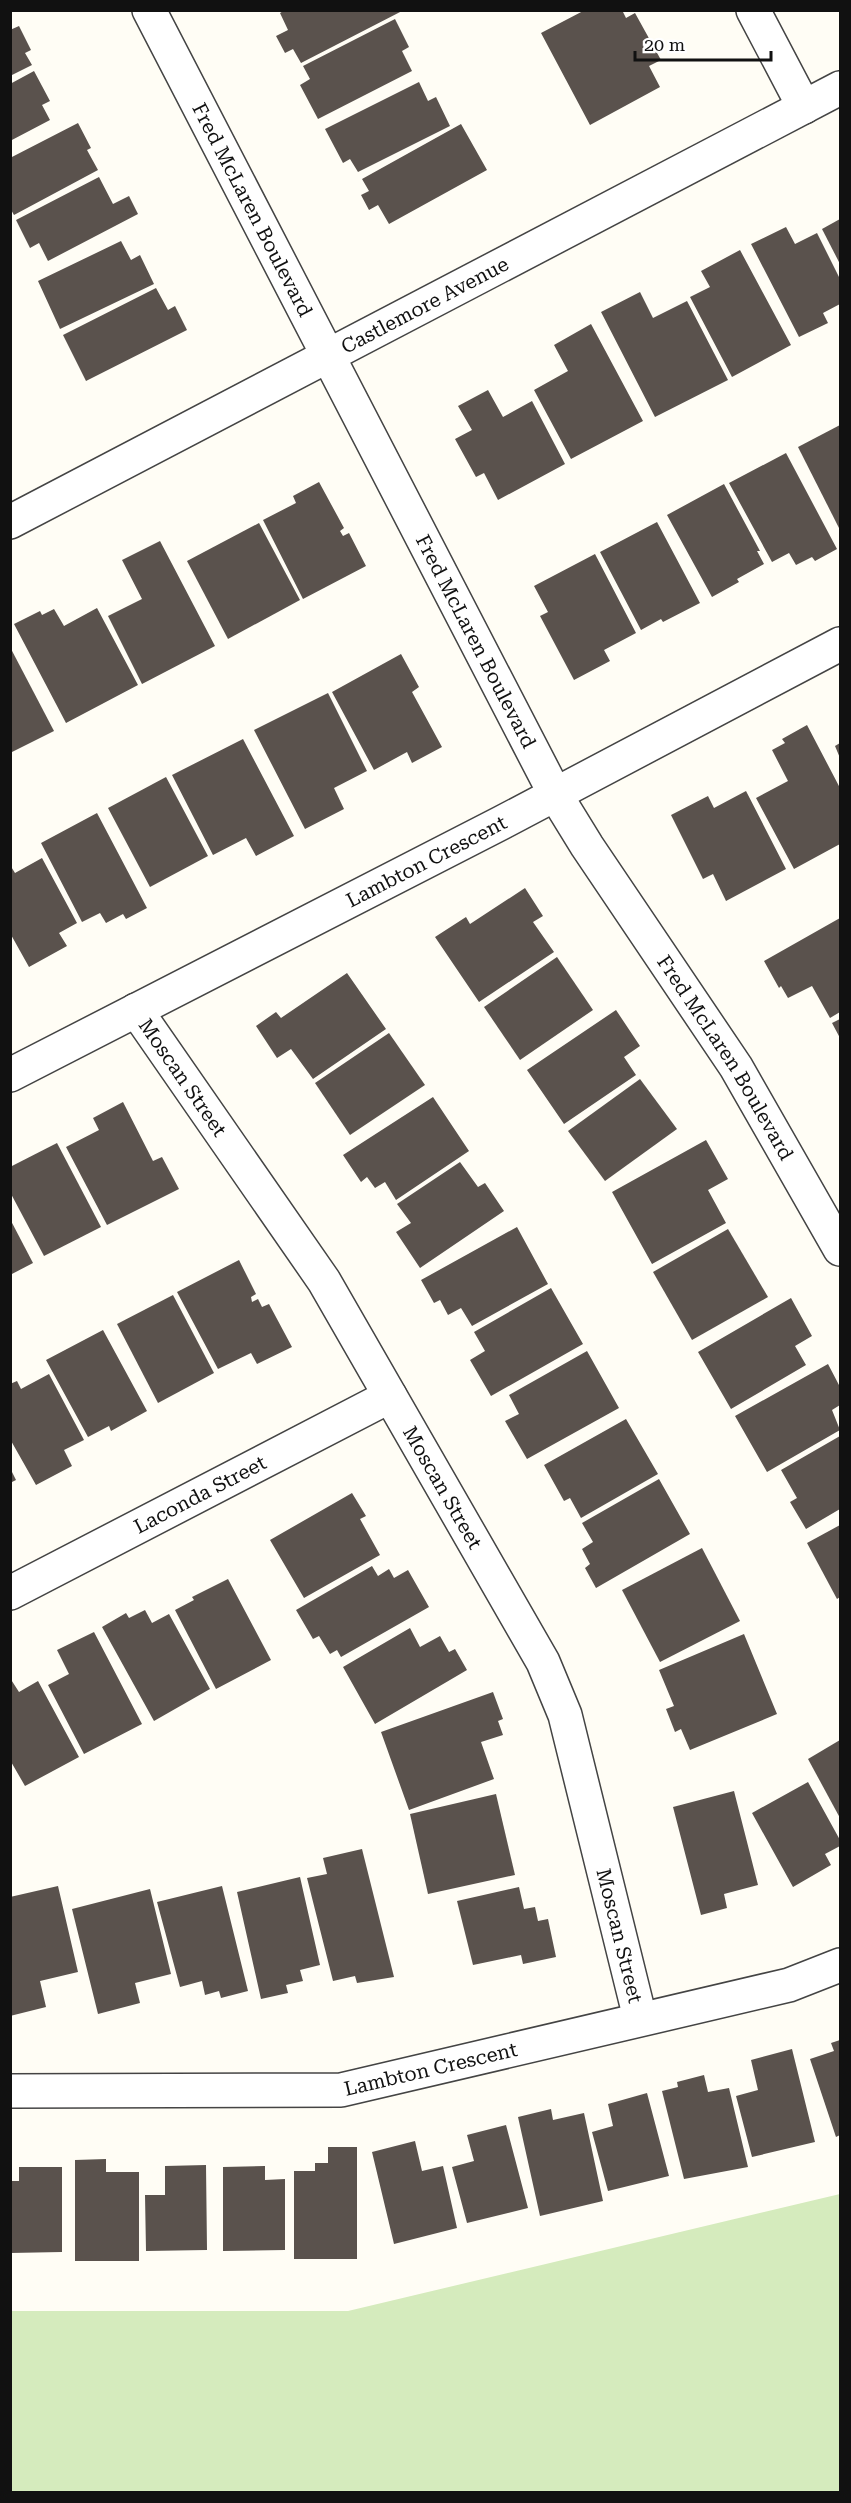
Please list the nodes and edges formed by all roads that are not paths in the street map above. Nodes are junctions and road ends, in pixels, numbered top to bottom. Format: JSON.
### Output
{"nodes":[{"id":1,"x":149,"y":10,"type":"edge"},
{"id":2,"x":753,"y":10,"type":"edge"},
{"id":3,"x":840,"y":88,"type":"edge"},
{"id":4,"x":804,"y":107,"type":"junction"},
{"id":5,"x":328,"y":357,"type":"junction"},
{"id":6,"x":10,"y":522,"type":"edge"},
{"id":7,"x":840,"y":644,"type":"edge"},
{"id":8,"x":555,"y":794,"type":"junction"},
{"id":9,"x":136,"y":1010,"type":"junction"},
{"id":10,"x":10,"y":1075,"type":"edge"},
{"id":11,"x":840,"y":1249,"type":"edge"},
{"id":12,"x":390,"y":1396,"type":"junction"},
{"id":13,"x":10,"y":1593,"type":"edge"},
{"id":14,"x":840,"y":1965,"type":"edge"},
{"id":15,"x":640,"y":2018,"type":"junction"},
{"id":16,"x":10,"y":2091,"type":"edge"}],
"edges":[{"from":1,"to":5,"type":"street","name":"Fred McLaren Boulevard"},
{"from":2,"to":4,"type":"street"},
{"from":3,"to":4,"type":"street","name":"Castlemore Avenue"},
{"from":4,"to":5,"type":"street","name":"Castlemore Avenue"},
{"from":5,"to":6,"type":"street","name":"Castlemore Avenue"},
{"from":5,"to":8,"type":"street","name":"Fred McLaren Boulevard"},
{"from":7,"to":8,"type":"street","name":"Lambton Crescent"},
{"from":8,"to":9,"type":"street","name":"Lambton Crescent"},
{"from":8,"to":11,"type":"street","name":"Fred McLaren Boulevard"},
{"from":9,"to":10,"type":"street","name":"Lambton Crescent"},
{"from":9,"to":12,"type":"street","name":"Moscan Street"},
{"from":12,"to":13,"type":"street","name":"Laconda Street"},
{"from":12,"to":15,"type":"street","name":"Moscan Street"},
{"from":14,"to":15,"type":"street","name":"Lambton Crescent"},
{"from":15,"to":16,"type":"street","name":"Lambton Crescent"}]}
